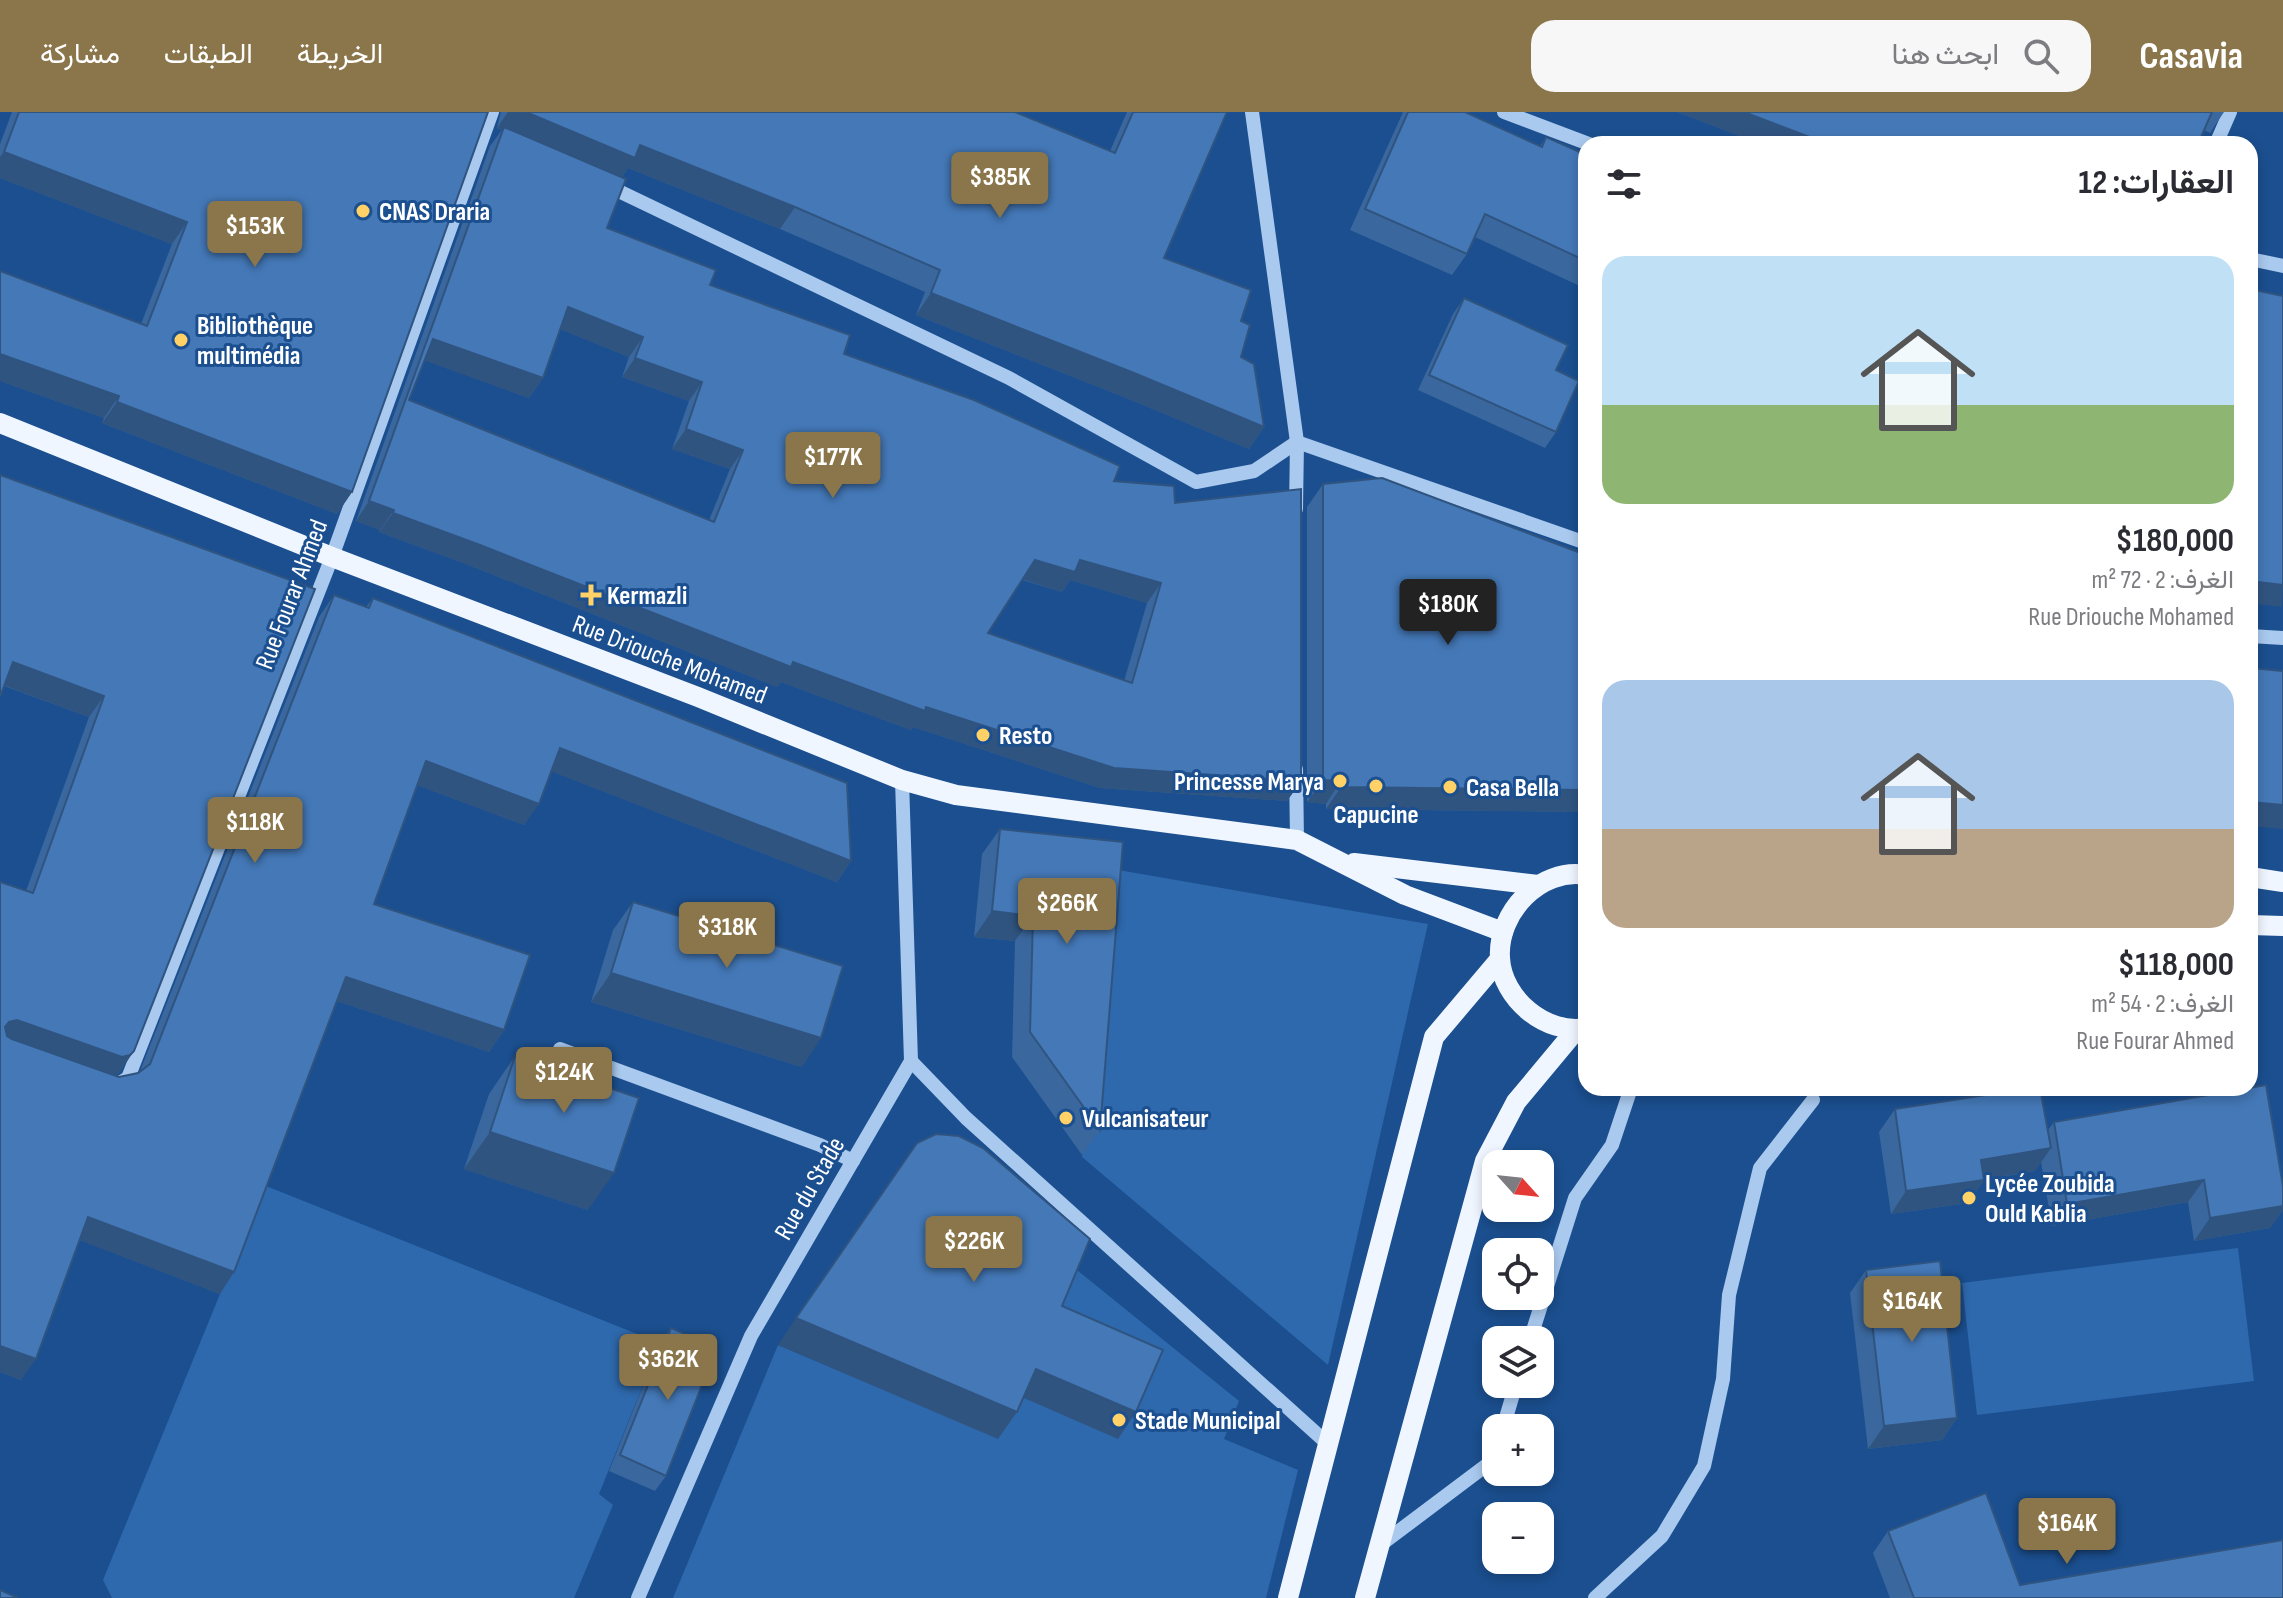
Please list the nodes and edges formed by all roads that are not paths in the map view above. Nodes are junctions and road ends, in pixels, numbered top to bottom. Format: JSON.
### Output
{"nodes":[{"id":1,"x":492,"y":112,"type":"edge"},
{"id":2,"x":1252,"y":112,"type":"edge"},
{"id":3,"x":1504,"y":112,"type":"edge"},
{"id":4,"x":2230,"y":112,"type":"edge"},
{"id":5,"x":484,"y":133,"type":"junction"},
{"id":6,"x":2220,"y":136,"type":"edge"},
{"id":7,"x":499,"y":140,"type":"edge"},
{"id":8,"x":1578,"y":140,"type":"edge"},
{"id":9,"x":586,"y":177,"type":"edge"},
{"id":10,"x":2258,"y":261,"type":"edge"},
{"id":11,"x":2283,"y":266,"type":"edge"},
{"id":12,"x":0,"y":423,"type":"edge"},
{"id":13,"x":1297,"y":442,"type":"junction"},
{"id":14,"x":1296,"y":521,"type":"edge"},
{"id":15,"x":1578,"y":540,"type":"edge"},
{"id":16,"x":332,"y":557,"type":"junction"},
{"id":17,"x":2258,"y":636,"type":"edge"},
{"id":18,"x":2283,"y":638,"type":"edge"},
{"id":19,"x":1296,"y":762,"type":"edge"},
{"id":20,"x":902,"y":780,"type":"junction"},
{"id":21,"x":1297,"y":840,"type":"junction"},
{"id":22,"x":1342,"y":862,"type":"junction"},
{"id":23,"x":1578,"y":875,"type":"edge"},
{"id":24,"x":2258,"y":878,"type":"edge"},
{"id":25,"x":2283,"y":882,"type":"edge"},
{"id":26,"x":1538,"y":885,"type":"junction"},
{"id":27,"x":2258,"y":925,"type":"edge"},
{"id":28,"x":2283,"y":926,"type":"edge"},
{"id":29,"x":1503,"y":932,"type":"junction"},
{"id":30,"x":1500,"y":959,"type":"junction"},
{"id":31,"x":1578,"y":1029,"type":"edge"},
{"id":32,"x":1578,"y":1032,"type":"edge"},
{"id":33,"x":560,"y":1049,"type":"dead end"},
{"id":34,"x":911,"y":1061,"type":"junction"},
{"id":35,"x":113,"y":1086,"type":"edge"},
{"id":36,"x":1628,"y":1096,"type":"edge"},
{"id":37,"x":1813,"y":1100,"type":"dead end"},
{"id":38,"x":853,"y":1161,"type":"junction"},
{"id":39,"x":1534,"y":1326,"type":"edge"},
{"id":40,"x":1328,"y":1444,"type":"junction"},
{"id":41,"x":1482,"y":1469,"type":"edge"},
{"id":42,"x":1379,"y":1547,"type":"junction"},
{"id":43,"x":638,"y":1598,"type":"edge"},
{"id":44,"x":1288,"y":1598,"type":"edge"},
{"id":45,"x":1365,"y":1598,"type":"edge"},
{"id":46,"x":1595,"y":1598,"type":"edge"}],
"edges":[{"from":1,"to":5,"type":"street","name":"Rue Fourar Ahmed"},
{"from":2,"to":13,"type":"street"},
{"from":3,"to":8,"type":"street"},
{"from":4,"to":6,"type":"street"},
{"from":5,"to":7,"type":"street"},
{"from":5,"to":16,"type":"street","name":"Rue Fourar Ahmed"},
{"from":9,"to":13,"type":"street"},
{"from":10,"to":11,"type":"street"},
{"from":12,"to":16,"type":"main road","name":"Rue Driouche Mohamed"},
{"from":13,"to":14,"type":"street"},
{"from":13,"to":15,"type":"street"},
{"from":16,"to":20,"type":"main road","name":"Rue Driouche Mohamed"},
{"from":16,"to":35,"type":"street","name":"Rue Fourar Ahmed"},
{"from":17,"to":18,"type":"street"},
{"from":19,"to":21,"type":"street"},
{"from":20,"to":21,"type":"main road","name":"Rue Driouche Mohamed"},
{"from":20,"to":34,"type":"street"},
{"from":21,"to":22,"type":"main road","name":"Rue Driouche Mohamed"},
{"from":22,"to":26,"type":"main road"},
{"from":22,"to":29,"type":"main road","name":"Rue Driouche Mohamed"},
{"from":23,"to":26,"type":"main road"},
{"from":24,"to":25,"type":"main road"},
{"from":26,"to":29,"type":"main road"},
{"from":27,"to":28,"type":"main road"},
{"from":29,"to":30,"type":"main road"},
{"from":30,"to":31,"type":"main road"},
{"from":30,"to":40,"type":"main road"},
{"from":32,"to":42,"type":"main road"},
{"from":33,"to":38,"type":"street"},
{"from":34,"to":38,"type":"street","name":"Rue du Stade"},
{"from":34,"to":40,"type":"street"},
{"from":36,"to":39,"type":"street"},
{"from":37,"to":46,"type":"street"},
{"from":38,"to":43,"type":"street","name":"Rue du Stade"},
{"from":40,"to":44,"type":"main road"},
{"from":41,"to":42,"type":"street"},
{"from":42,"to":45,"type":"main road"}]}
